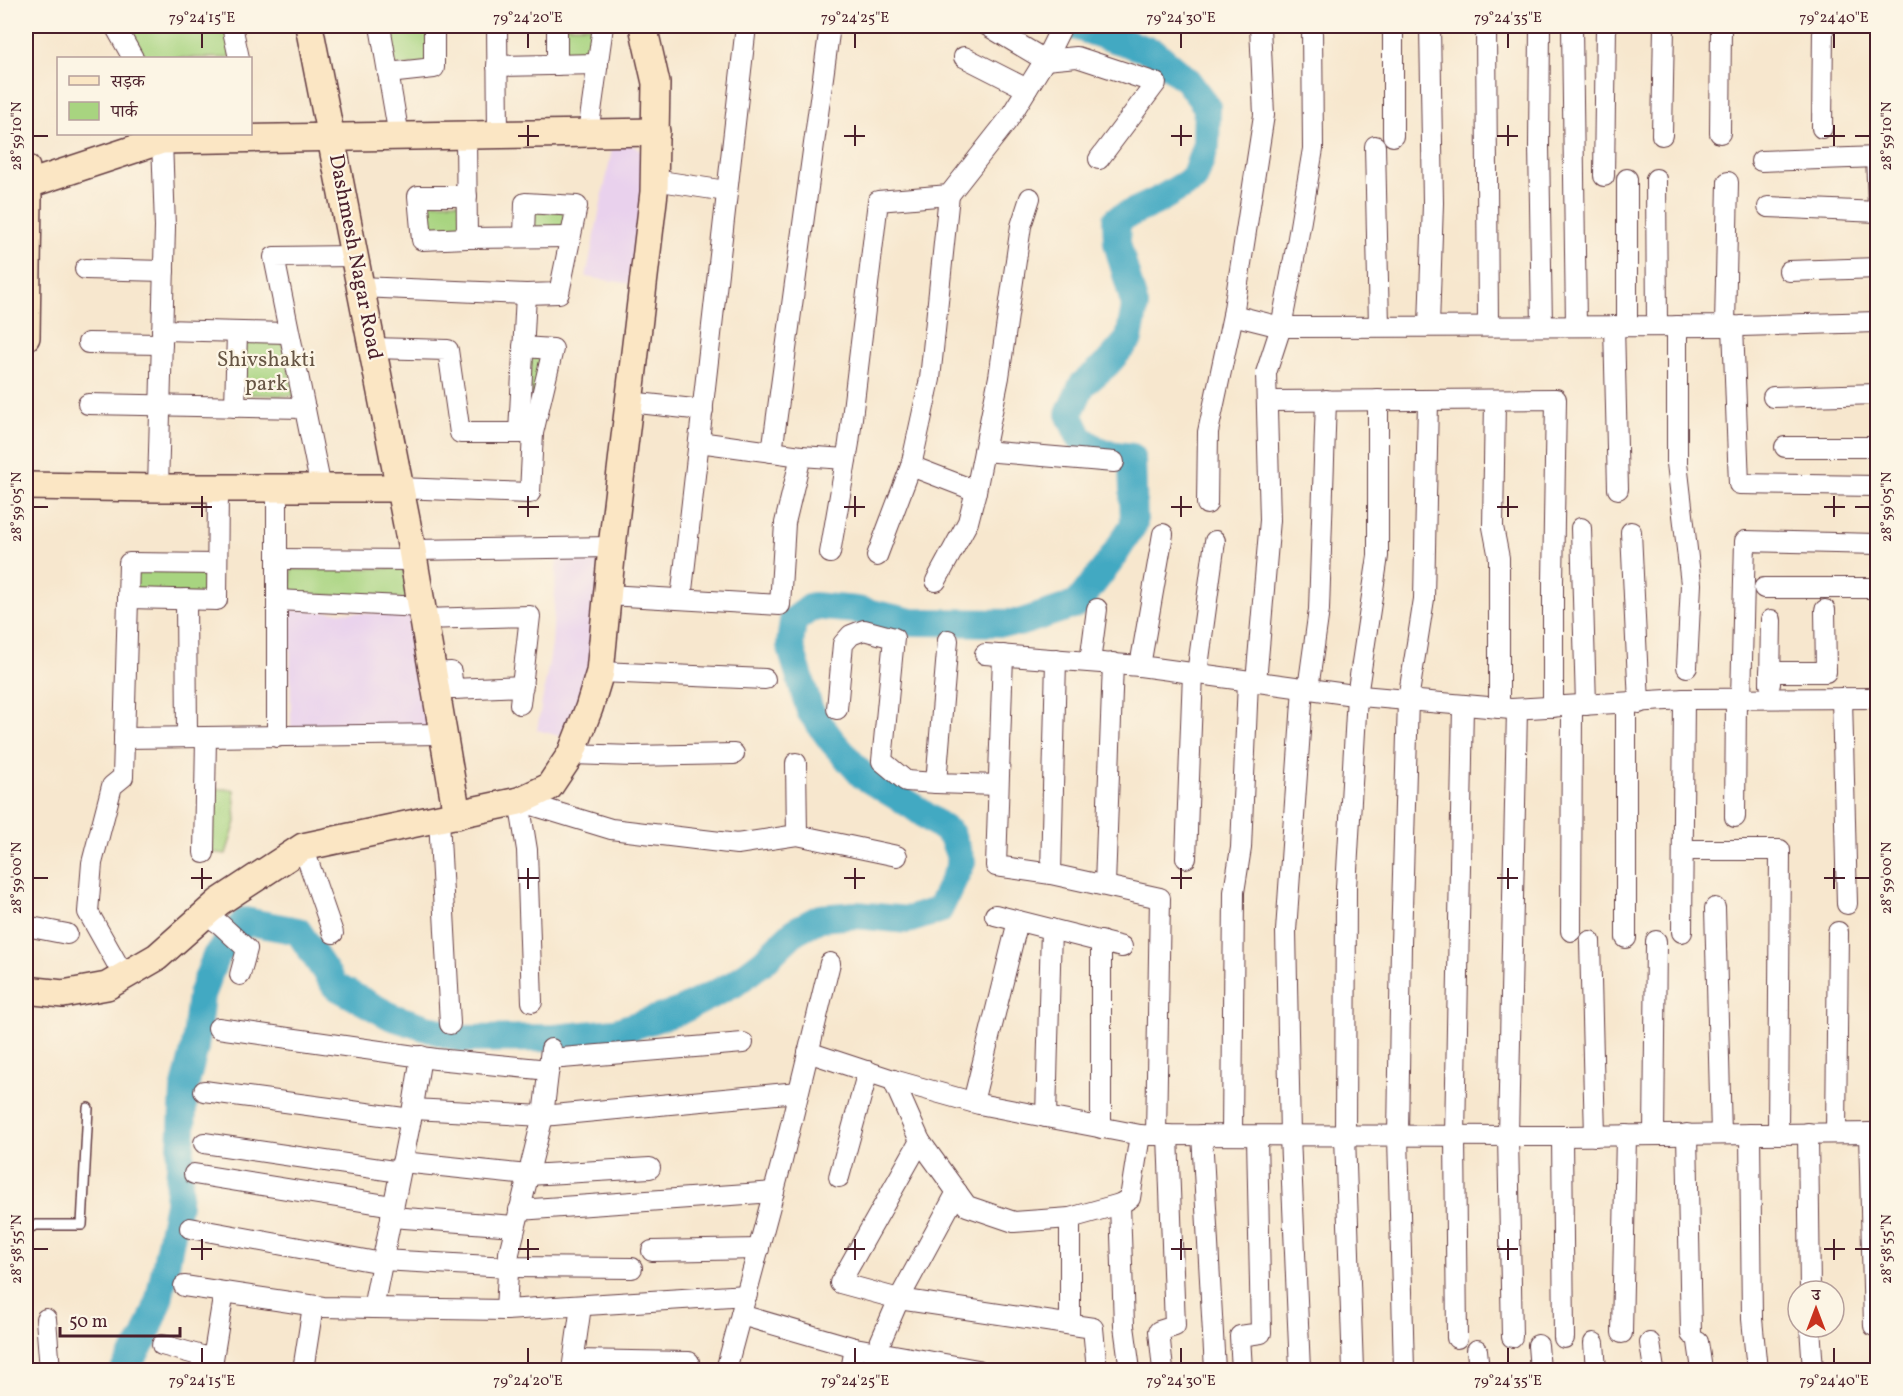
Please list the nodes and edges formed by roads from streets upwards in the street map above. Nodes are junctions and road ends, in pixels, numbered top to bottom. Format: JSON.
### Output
{"nodes":[{"id":1,"x":115,"y":26,"type":"edge"},
{"id":2,"x":232,"y":26,"type":"edge"},
{"id":3,"x":309,"y":26,"type":"edge"},
{"id":4,"x":380,"y":26,"type":"edge"},
{"id":5,"x":434,"y":26,"type":"edge"},
{"id":6,"x":497,"y":26,"type":"edge"},
{"id":7,"x":557,"y":26,"type":"edge"},
{"id":8,"x":603,"y":26,"type":"edge"},
{"id":9,"x":643,"y":26,"type":"edge"},
{"id":10,"x":746,"y":26,"type":"edge"},
{"id":11,"x":830,"y":26,"type":"edge"},
{"id":12,"x":988,"y":26,"type":"edge"},
{"id":13,"x":1062,"y":26,"type":"edge"},
{"id":14,"x":1260,"y":26,"type":"edge"},
{"id":15,"x":1312,"y":26,"type":"edge"},
{"id":16,"x":1393,"y":26,"type":"edge"},
{"id":17,"x":1430,"y":26,"type":"edge"},
{"id":18,"x":1486,"y":26,"type":"edge"},
{"id":19,"x":1540,"y":26,"type":"edge"},
{"id":20,"x":1572,"y":26,"type":"edge"},
{"id":21,"x":1606,"y":26,"type":"edge"},
{"id":22,"x":1664,"y":26,"type":"edge"},
{"id":23,"x":1721,"y":26,"type":"edge"},
{"id":24,"x":1823,"y":26,"type":"edge"},
{"id":25,"x":132,"y":57,"type":"edge"},
{"id":26,"x":239,"y":57,"type":"edge"},
{"id":27,"x":964,"y":57,"type":"dead end"},
{"id":28,"x":1045,"y":60,"type":"junction"},
{"id":29,"x":598,"y":64,"type":"junction"},
{"id":30,"x":557,"y":65,"type":"junction"},
{"id":31,"x":497,"y":66,"type":"junction"},
{"id":32,"x":388,"y":73,"type":"junction"},
{"id":33,"x":1027,"y":89,"type":"junction"},
{"id":34,"x":1822,"y":128,"type":"dead end"},
{"id":35,"x":656,"y":132,"type":"junction"},
{"id":36,"x":588,"y":133,"type":"junction"},
{"id":37,"x":1720,"y":133,"type":"dead end"},
{"id":38,"x":498,"y":134,"type":"junction"},
{"id":39,"x":466,"y":135,"type":"junction"},
{"id":40,"x":1662,"y":135,"type":"dead end"},
{"id":41,"x":399,"y":136,"type":"junction"},
{"id":42,"x":1393,"y":136,"type":"dead end"},
{"id":43,"x":160,"y":137,"type":"edge"},
{"id":44,"x":332,"y":137,"type":"junction"},
{"id":45,"x":1375,"y":146,"type":"dead end"},
{"id":46,"x":1877,"y":157,"type":"edge"},
{"id":47,"x":1099,"y":159,"type":"dead end"},
{"id":48,"x":1761,"y":161,"type":"dead end"},
{"id":49,"x":1604,"y":176,"type":"dead end"},
{"id":50,"x":1628,"y":179,"type":"dead end"},
{"id":51,"x":1656,"y":179,"type":"dead end"},
{"id":52,"x":26,"y":180,"type":"edge"},
{"id":53,"x":654,"y":180,"type":"junction"},
{"id":54,"x":1728,"y":182,"type":"dead end"},
{"id":55,"x":726,"y":191,"type":"junction"},
{"id":56,"x":949,"y":195,"type":"junction"},
{"id":57,"x":467,"y":196,"type":"junction"},
{"id":58,"x":1030,"y":198,"type":"dead end"},
{"id":59,"x":1878,"y":204,"type":"edge"},
{"id":60,"x":1768,"y":207,"type":"dead end"},
{"id":61,"x":1878,"y":212,"type":"edge"},
{"id":62,"x":524,"y":237,"type":"junction"},
{"id":63,"x":569,"y":237,"type":"junction"},
{"id":64,"x":467,"y":238,"type":"junction"},
{"id":65,"x":354,"y":256,"type":"junction"},
{"id":66,"x":1878,"y":268,"type":"edge"},
{"id":67,"x":85,"y":269,"type":"dead end"},
{"id":68,"x":164,"y":271,"type":"junction"},
{"id":69,"x":1789,"y":271,"type":"dead end"},
{"id":70,"x":360,"y":287,"type":"junction"},
{"id":71,"x":526,"y":294,"type":"junction"},
{"id":72,"x":1233,"y":315,"type":"junction"},
{"id":73,"x":1878,"y":322,"type":"edge"},
{"id":74,"x":1379,"y":326,"type":"junction"},
{"id":75,"x":1429,"y":326,"type":"junction"},
{"id":76,"x":1488,"y":326,"type":"junction"},
{"id":77,"x":1542,"y":326,"type":"junction"},
{"id":78,"x":1576,"y":326,"type":"junction"},
{"id":79,"x":1621,"y":326,"type":"junction"},
{"id":80,"x":1657,"y":326,"type":"junction"},
{"id":81,"x":1677,"y":326,"type":"junction"},
{"id":82,"x":1729,"y":326,"type":"junction"},
{"id":83,"x":1281,"y":327,"type":"junction"},
{"id":84,"x":237,"y":332,"type":"junction"},
{"id":85,"x":289,"y":333,"type":"junction"},
{"id":86,"x":26,"y":337,"type":"edge"},
{"id":87,"x":162,"y":337,"type":"junction"},
{"id":88,"x":88,"y":343,"type":"dead end"},
{"id":89,"x":524,"y":347,"type":"junction"},
{"id":90,"x":372,"y":348,"type":"junction"},
{"id":91,"x":1878,"y":394,"type":"edge"},
{"id":92,"x":1773,"y":397,"type":"dead end"},
{"id":93,"x":1326,"y":400,"type":"junction"},
{"id":94,"x":1378,"y":400,"type":"junction"},
{"id":95,"x":1428,"y":400,"type":"junction"},
{"id":96,"x":1495,"y":400,"type":"junction"},
{"id":97,"x":1267,"y":401,"type":"junction"},
{"id":98,"x":628,"y":402,"type":"junction"},
{"id":99,"x":88,"y":404,"type":"dead end"},
{"id":100,"x":161,"y":405,"type":"junction"},
{"id":101,"x":235,"y":407,"type":"junction"},
{"id":102,"x":305,"y":408,"type":"junction"},
{"id":103,"x":703,"y":410,"type":"junction"},
{"id":104,"x":526,"y":433,"type":"junction"},
{"id":105,"x":699,"y":442,"type":"junction"},
{"id":106,"x":1785,"y":447,"type":"dead end"},
{"id":107,"x":1878,"y":447,"type":"edge"},
{"id":108,"x":984,"y":451,"type":"junction"},
{"id":109,"x":772,"y":452,"type":"junction"},
{"id":110,"x":801,"y":456,"type":"junction"},
{"id":111,"x":846,"y":459,"type":"junction"},
{"id":112,"x":1114,"y":462,"type":"dead end"},
{"id":113,"x":911,"y":466,"type":"junction"},
{"id":114,"x":26,"y":486,"type":"edge"},
{"id":115,"x":1878,"y":486,"type":"edge"},
{"id":116,"x":158,"y":488,"type":"junction"},
{"id":117,"x":218,"y":488,"type":"junction"},
{"id":118,"x":277,"y":488,"type":"junction"},
{"id":119,"x":321,"y":488,"type":"junction"},
{"id":120,"x":399,"y":488,"type":"junction"},
{"id":121,"x":1618,"y":489,"type":"dead end"},
{"id":122,"x":976,"y":491,"type":"junction"},
{"id":123,"x":1207,"y":504,"type":"dead end"},
{"id":124,"x":1581,"y":528,"type":"dead end"},
{"id":125,"x":1631,"y":532,"type":"dead end"},
{"id":126,"x":1164,"y":534,"type":"dead end"},
{"id":127,"x":1215,"y":541,"type":"dead end"},
{"id":128,"x":1878,"y":544,"type":"edge"},
{"id":129,"x":612,"y":547,"type":"junction"},
{"id":130,"x":830,"y":553,"type":"dead end"},
{"id":131,"x":413,"y":555,"type":"junction"},
{"id":132,"x":877,"y":556,"type":"dead end"},
{"id":133,"x":277,"y":560,"type":"junction"},
{"id":134,"x":217,"y":564,"type":"junction"},
{"id":135,"x":936,"y":581,"type":"dead end"},
{"id":136,"x":1764,"y":588,"type":"dead end"},
{"id":137,"x":1878,"y":588,"type":"edge"},
{"id":138,"x":608,"y":595,"type":"junction"},
{"id":139,"x":128,"y":598,"type":"junction"},
{"id":140,"x":186,"y":599,"type":"junction"},
{"id":141,"x":681,"y":599,"type":"junction"},
{"id":142,"x":277,"y":600,"type":"junction"},
{"id":143,"x":1097,"y":609,"type":"dead end"},
{"id":144,"x":1825,"y":610,"type":"dead end"},
{"id":145,"x":423,"y":613,"type":"junction"},
{"id":146,"x":1771,"y":620,"type":"dead end"},
{"id":147,"x":948,"y":640,"type":"dead end"},
{"id":148,"x":1056,"y":659,"type":"junction"},
{"id":149,"x":1090,"y":662,"type":"junction"},
{"id":150,"x":1113,"y":663,"type":"junction"},
{"id":151,"x":1140,"y":666,"type":"junction"},
{"id":152,"x":1687,"y":668,"type":"dead end"},
{"id":153,"x":600,"y":672,"type":"junction"},
{"id":154,"x":1770,"y":672,"type":"junction"},
{"id":155,"x":433,"y":673,"type":"junction"},
{"id":156,"x":1195,"y":673,"type":"junction"},
{"id":157,"x":765,"y":679,"type":"dead end"},
{"id":158,"x":1252,"y":681,"type":"junction"},
{"id":159,"x":1305,"y":688,"type":"junction"},
{"id":160,"x":1357,"y":696,"type":"junction"},
{"id":161,"x":1842,"y":698,"type":"junction"},
{"id":162,"x":1878,"y":698,"type":"edge"},
{"id":163,"x":1684,"y":699,"type":"junction"},
{"id":164,"x":1738,"y":699,"type":"junction"},
{"id":165,"x":1770,"y":699,"type":"junction"},
{"id":166,"x":1408,"y":700,"type":"junction"},
{"id":167,"x":1633,"y":703,"type":"junction"},
{"id":168,"x":1463,"y":705,"type":"junction"},
{"id":169,"x":1571,"y":706,"type":"junction"},
{"id":170,"x":1508,"y":709,"type":"junction"},
{"id":171,"x":837,"y":710,"type":"dead end"},
{"id":172,"x":443,"y":734,"type":"junction"},
{"id":173,"x":196,"y":737,"type":"junction"},
{"id":174,"x":277,"y":737,"type":"junction"},
{"id":175,"x":124,"y":738,"type":"junction"},
{"id":176,"x":571,"y":754,"type":"junction"},
{"id":177,"x":734,"y":754,"type":"dead end"},
{"id":178,"x":796,"y":764,"type":"dead end"},
{"id":179,"x":936,"y":783,"type":"junction"},
{"id":180,"x":999,"y":785,"type":"junction"},
{"id":181,"x":519,"y":801,"type":"junction"},
{"id":182,"x":448,"y":817,"type":"junction"},
{"id":183,"x":1735,"y":817,"type":"dead end"},
{"id":184,"x":797,"y":835,"type":"junction"},
{"id":185,"x":303,"y":847,"type":"junction"},
{"id":186,"x":1683,"y":850,"type":"junction"},
{"id":187,"x":204,"y":853,"type":"dead end"},
{"id":188,"x":897,"y":856,"type":"dead end"},
{"id":189,"x":1186,"y":858,"type":"dead end"},
{"id":190,"x":1051,"y":874,"type":"junction"},
{"id":191,"x":1105,"y":885,"type":"junction"},
{"id":192,"x":1846,"y":904,"type":"dead end"},
{"id":193,"x":1715,"y":908,"type":"dead end"},
{"id":194,"x":995,"y":915,"type":"dead end"},
{"id":195,"x":214,"y":919,"type":"junction"},
{"id":196,"x":1018,"y":921,"type":"junction"},
{"id":197,"x":26,"y":926,"type":"edge"},
{"id":198,"x":1051,"y":929,"type":"junction"},
{"id":199,"x":1571,"y":931,"type":"dead end"},
{"id":200,"x":1682,"y":932,"type":"dead end"},
{"id":201,"x":1838,"y":932,"type":"dead end"},
{"id":202,"x":333,"y":933,"type":"dead end"},
{"id":203,"x":67,"y":934,"type":"dead end"},
{"id":204,"x":1626,"y":938,"type":"dead end"},
{"id":205,"x":1101,"y":941,"type":"junction"},
{"id":206,"x":1590,"y":941,"type":"dead end"},
{"id":207,"x":1656,"y":942,"type":"dead end"},
{"id":208,"x":1122,"y":946,"type":"dead end"},
{"id":209,"x":830,"y":963,"type":"dead end"},
{"id":210,"x":240,"y":975,"type":"dead end"},
{"id":211,"x":124,"y":976,"type":"junction"},
{"id":212,"x":26,"y":990,"type":"edge"},
{"id":213,"x":532,"y":1002,"type":"dead end"},
{"id":214,"x":450,"y":1024,"type":"dead end"},
{"id":215,"x":218,"y":1028,"type":"dead end"},
{"id":216,"x":743,"y":1043,"type":"dead end"},
{"id":217,"x":808,"y":1052,"type":"junction"},
{"id":218,"x":421,"y":1056,"type":"junction"},
{"id":219,"x":550,"y":1059,"type":"junction"},
{"id":220,"x":868,"y":1071,"type":"junction"},
{"id":221,"x":893,"y":1080,"type":"junction"},
{"id":222,"x":204,"y":1091,"type":"dead end"},
{"id":223,"x":798,"y":1092,"type":"junction"},
{"id":224,"x":973,"y":1102,"type":"junction"},
{"id":225,"x":412,"y":1114,"type":"junction"},
{"id":226,"x":543,"y":1116,"type":"junction"},
{"id":227,"x":1046,"y":1117,"type":"junction"},
{"id":228,"x":1101,"y":1128,"type":"junction"},
{"id":229,"x":1808,"y":1133,"type":"junction"},
{"id":230,"x":1836,"y":1133,"type":"junction"},
{"id":231,"x":1873,"y":1133,"type":"edge"},
{"id":232,"x":1687,"y":1134,"type":"junction"},
{"id":233,"x":1722,"y":1134,"type":"junction"},
{"id":234,"x":1750,"y":1134,"type":"junction"},
{"id":235,"x":1778,"y":1134,"type":"junction"},
{"id":236,"x":1155,"y":1135,"type":"junction"},
{"id":237,"x":1202,"y":1135,"type":"junction"},
{"id":238,"x":1232,"y":1135,"type":"junction"},
{"id":239,"x":1626,"y":1135,"type":"junction"},
{"id":240,"x":1654,"y":1135,"type":"junction"},
{"id":241,"x":1257,"y":1136,"type":"junction"},
{"id":242,"x":1290,"y":1136,"type":"junction"},
{"id":243,"x":1345,"y":1136,"type":"junction"},
{"id":244,"x":1398,"y":1136,"type":"junction"},
{"id":245,"x":1455,"y":1136,"type":"junction"},
{"id":246,"x":1508,"y":1136,"type":"junction"},
{"id":247,"x":1562,"y":1136,"type":"junction"},
{"id":248,"x":1595,"y":1136,"type":"junction"},
{"id":249,"x":920,"y":1141,"type":"junction"},
{"id":250,"x":204,"y":1143,"type":"dead end"},
{"id":251,"x":401,"y":1167,"type":"junction"},
{"id":252,"x":650,"y":1168,"type":"dead end"},
{"id":253,"x":194,"y":1174,"type":"dead end"},
{"id":254,"x":528,"y":1175,"type":"junction"},
{"id":255,"x":839,"y":1177,"type":"dead end"},
{"id":256,"x":774,"y":1192,"type":"junction"},
{"id":257,"x":957,"y":1192,"type":"junction"},
{"id":258,"x":1120,"y":1204,"type":"junction"},
{"id":259,"x":392,"y":1211,"type":"junction"},
{"id":260,"x":517,"y":1218,"type":"junction"},
{"id":261,"x":1070,"y":1218,"type":"junction"},
{"id":262,"x":190,"y":1228,"type":"dead end"},
{"id":263,"x":759,"y":1249,"type":"junction"},
{"id":264,"x":652,"y":1251,"type":"dead end"},
{"id":265,"x":382,"y":1262,"type":"junction"},
{"id":266,"x":508,"y":1267,"type":"junction"},
{"id":267,"x":632,"y":1268,"type":"dead end"},
{"id":268,"x":1810,"y":1279,"type":"edge"},
{"id":269,"x":184,"y":1286,"type":"dead end"},
{"id":270,"x":224,"y":1292,"type":"junction"},
{"id":271,"x":747,"y":1295,"type":"junction"},
{"id":272,"x":899,"y":1299,"type":"junction"},
{"id":273,"x":313,"y":1306,"type":"junction"},
{"id":274,"x":581,"y":1306,"type":"junction"},
{"id":275,"x":373,"y":1308,"type":"junction"},
{"id":276,"x":506,"y":1310,"type":"junction"},
{"id":277,"x":741,"y":1315,"type":"junction"},
{"id":278,"x":46,"y":1319,"type":"dead end"},
{"id":279,"x":1070,"y":1324,"type":"junction"},
{"id":280,"x":1874,"y":1326,"type":"dead end"},
{"id":281,"x":1622,"y":1333,"type":"dead end"},
{"id":282,"x":1512,"y":1337,"type":"dead end"},
{"id":283,"x":1457,"y":1338,"type":"dead end"},
{"id":284,"x":1564,"y":1338,"type":"dead end"},
{"id":285,"x":1811,"y":1339,"type":"edge"},
{"id":286,"x":1594,"y":1343,"type":"dead end"},
{"id":287,"x":1650,"y":1343,"type":"dead end"},
{"id":288,"x":162,"y":1345,"type":"dead end"},
{"id":289,"x":1538,"y":1345,"type":"dead end"},
{"id":290,"x":855,"y":1348,"type":"junction"},
{"id":291,"x":1477,"y":1350,"type":"dead end"},
{"id":292,"x":882,"y":1359,"type":"edge"},
{"id":293,"x":188,"y":1361,"type":"edge"},
{"id":294,"x":689,"y":1362,"type":"dead end"},
{"id":295,"x":573,"y":1365,"type":"edge"},
{"id":296,"x":941,"y":1367,"type":"edge"},
{"id":297,"x":50,"y":1371,"type":"edge"},
{"id":298,"x":303,"y":1371,"type":"edge"},
{"id":299,"x":726,"y":1371,"type":"edge"},
{"id":300,"x":852,"y":1371,"type":"edge"},
{"id":301,"x":978,"y":1371,"type":"edge"},
{"id":302,"x":1096,"y":1371,"type":"edge"},
{"id":303,"x":1130,"y":1371,"type":"edge"},
{"id":304,"x":1163,"y":1371,"type":"edge"},
{"id":305,"x":1215,"y":1371,"type":"edge"},
{"id":306,"x":1242,"y":1371,"type":"edge"},
{"id":307,"x":1300,"y":1371,"type":"edge"},
{"id":308,"x":1353,"y":1371,"type":"edge"},
{"id":309,"x":1404,"y":1371,"type":"edge"},
{"id":310,"x":1479,"y":1371,"type":"edge"},
{"id":311,"x":1540,"y":1371,"type":"edge"},
{"id":312,"x":1596,"y":1371,"type":"edge"},
{"id":313,"x":1654,"y":1371,"type":"edge"},
{"id":314,"x":1702,"y":1371,"type":"edge"},
{"id":315,"x":1757,"y":1371,"type":"edge"},
{"id":316,"x":1813,"y":1371,"type":"edge"}],
"edges":[{"from":1,"to":25,"type":"street"},
{"from":2,"to":26,"type":"street"},
{"from":3,"to":44,"type":"street","name":"Dashmesh Nagar Road"},
{"from":4,"to":32,"type":"street"},
{"from":5,"to":32,"type":"street"},
{"from":6,"to":31,"type":"street"},
{"from":7,"to":30,"type":"street"},
{"from":8,"to":29,"type":"street"},
{"from":9,"to":35,"type":"street"},
{"from":10,"to":55,"type":"street"},
{"from":11,"to":109,"type":"street"},
{"from":12,"to":28,"type":"street"},
{"from":13,"to":28,"type":"street"},
{"from":14,"to":72,"type":"street"},
{"from":15,"to":83,"type":"street"},
{"from":16,"to":42,"type":"street"},
{"from":17,"to":75,"type":"street"},
{"from":18,"to":76,"type":"street"},
{"from":19,"to":77,"type":"street"},
{"from":20,"to":78,"type":"street"},
{"from":21,"to":49,"type":"street"},
{"from":22,"to":40,"type":"street"},
{"from":23,"to":37,"type":"street"},
{"from":24,"to":34,"type":"street"},
{"from":27,"to":33,"type":"street"},
{"from":28,"to":33,"type":"street"},
{"from":28,"to":47,"type":"street"},
{"from":29,"to":30,"type":"street"},
{"from":29,"to":36,"type":"street"},
{"from":30,"to":31,"type":"street"},
{"from":31,"to":38,"type":"street"},
{"from":32,"to":41,"type":"street"},
{"from":33,"to":56,"type":"street"},
{"from":35,"to":36,"type":"street"},
{"from":35,"to":53,"type":"street"},
{"from":36,"to":38,"type":"street"},
{"from":38,"to":39,"type":"street"},
{"from":39,"to":41,"type":"street"},
{"from":39,"to":57,"type":"street"},
{"from":41,"to":44,"type":"street"},
{"from":43,"to":44,"type":"street"},
{"from":43,"to":52,"type":"street"},
{"from":43,"to":68,"type":"street"},
{"from":44,"to":65,"type":"street","name":"Dashmesh Nagar Road"},
{"from":45,"to":74,"type":"street"},
{"from":46,"to":48,"type":"street"},
{"from":46,"to":59,"type":"street"},
{"from":50,"to":79,"type":"street"},
{"from":51,"to":80,"type":"street"},
{"from":52,"to":86,"type":"street"},
{"from":53,"to":55,"type":"street"},
{"from":53,"to":98,"type":"street"},
{"from":54,"to":82,"type":"street"},
{"from":55,"to":103,"type":"street"},
{"from":56,"to":111,"type":"street"},
{"from":56,"to":113,"type":"street"},
{"from":57,"to":64,"type":"street"},
{"from":57,"to":64,"type":"street"},
{"from":58,"to":108,"type":"street"},
{"from":60,"to":61,"type":"street"},
{"from":62,"to":63,"type":"street"},
{"from":62,"to":63,"type":"street"},
{"from":62,"to":64,"type":"street"},
{"from":63,"to":71,"type":"street"},
{"from":65,"to":70,"type":"street","name":"Dashmesh Nagar Road"},
{"from":65,"to":85,"type":"street"},
{"from":66,"to":69,"type":"street"},
{"from":67,"to":68,"type":"street"},
{"from":68,"to":87,"type":"street"},
{"from":70,"to":71,"type":"street"},
{"from":70,"to":90,"type":"street","name":"Dashmesh Nagar Road"},
{"from":71,"to":89,"type":"street"},
{"from":72,"to":83,"type":"street"},
{"from":72,"to":123,"type":"street"},
{"from":73,"to":82,"type":"street"},
{"from":74,"to":75,"type":"street"},
{"from":74,"to":83,"type":"street"},
{"from":75,"to":76,"type":"street"},
{"from":76,"to":77,"type":"street"},
{"from":77,"to":78,"type":"street"},
{"from":78,"to":79,"type":"street"},
{"from":79,"to":80,"type":"street"},
{"from":79,"to":121,"type":"street"},
{"from":80,"to":81,"type":"street"},
{"from":81,"to":82,"type":"street"},
{"from":81,"to":152,"type":"street"},
{"from":82,"to":115,"type":"street"},
{"from":83,"to":97,"type":"street"},
{"from":84,"to":85,"type":"street"},
{"from":84,"to":87,"type":"street"},
{"from":84,"to":101,"type":"street"},
{"from":85,"to":102,"type":"street"},
{"from":87,"to":88,"type":"street"},
{"from":87,"to":100,"type":"street"},
{"from":89,"to":104,"type":"street"},
{"from":89,"to":104,"type":"street"},
{"from":90,"to":104,"type":"street"},
{"from":90,"to":120,"type":"street","name":"Dashmesh Nagar Road"},
{"from":91,"to":92,"type":"street"},
{"from":93,"to":94,"type":"street"},
{"from":93,"to":97,"type":"street"},
{"from":93,"to":159,"type":"street"},
{"from":94,"to":95,"type":"street"},
{"from":94,"to":160,"type":"street"},
{"from":95,"to":96,"type":"street"},
{"from":95,"to":166,"type":"street"},
{"from":96,"to":169,"type":"street"},
{"from":96,"to":170,"type":"street"},
{"from":97,"to":158,"type":"street"},
{"from":98,"to":103,"type":"street"},
{"from":98,"to":129,"type":"street"},
{"from":99,"to":100,"type":"street"},
{"from":100,"to":101,"type":"street"},
{"from":100,"to":116,"type":"street"},
{"from":101,"to":102,"type":"street"},
{"from":102,"to":119,"type":"street"},
{"from":103,"to":105,"type":"street"},
{"from":104,"to":120,"type":"street"},
{"from":105,"to":109,"type":"street"},
{"from":105,"to":141,"type":"street"},
{"from":106,"to":107,"type":"street"},
{"from":108,"to":112,"type":"street"},
{"from":108,"to":122,"type":"street"},
{"from":109,"to":110,"type":"street"},
{"from":110,"to":111,"type":"street"},
{"from":110,"to":141,"type":"street"},
{"from":111,"to":130,"type":"street"},
{"from":113,"to":122,"type":"street"},
{"from":113,"to":132,"type":"street"},
{"from":114,"to":116,"type":"street"},
{"from":116,"to":117,"type":"street"},
{"from":117,"to":118,"type":"street"},
{"from":117,"to":134,"type":"street"},
{"from":118,"to":119,"type":"street"},
{"from":118,"to":133,"type":"street"},
{"from":119,"to":120,"type":"street"},
{"from":120,"to":131,"type":"street","name":"Dashmesh Nagar Road"},
{"from":122,"to":135,"type":"street"},
{"from":124,"to":169,"type":"street"},
{"from":125,"to":167,"type":"street"},
{"from":126,"to":151,"type":"street"},
{"from":127,"to":156,"type":"street"},
{"from":128,"to":164,"type":"street"},
{"from":129,"to":131,"type":"street"},
{"from":129,"to":138,"type":"street"},
{"from":131,"to":133,"type":"street"},
{"from":131,"to":145,"type":"street","name":"Dashmesh Nagar Road"},
{"from":133,"to":142,"type":"street"},
{"from":134,"to":139,"type":"street"},
{"from":134,"to":140,"type":"street"},
{"from":136,"to":137,"type":"street"},
{"from":138,"to":141,"type":"street"},
{"from":138,"to":153,"type":"street"},
{"from":139,"to":140,"type":"street"},
{"from":139,"to":175,"type":"street"},
{"from":140,"to":173,"type":"street"},
{"from":142,"to":145,"type":"street"},
{"from":142,"to":174,"type":"street"},
{"from":143,"to":149,"type":"street"},
{"from":144,"to":154,"type":"street"},
{"from":145,"to":155,"type":"street","name":"Dashmesh Nagar Road"},
{"from":145,"to":155,"type":"street"},
{"from":146,"to":154,"type":"street"},
{"from":147,"to":179,"type":"street"},
{"from":148,"to":149,"type":"street"},
{"from":148,"to":180,"type":"street"},
{"from":148,"to":190,"type":"street"},
{"from":149,"to":150,"type":"street"},
{"from":150,"to":151,"type":"street"},
{"from":150,"to":191,"type":"street"},
{"from":151,"to":156,"type":"street"},
{"from":153,"to":157,"type":"street"},
{"from":153,"to":176,"type":"street"},
{"from":154,"to":165,"type":"street"},
{"from":155,"to":172,"type":"street","name":"Dashmesh Nagar Road"},
{"from":156,"to":158,"type":"street"},
{"from":156,"to":189,"type":"street"},
{"from":158,"to":159,"type":"street"},
{"from":158,"to":238,"type":"street"},
{"from":159,"to":160,"type":"street"},
{"from":159,"to":242,"type":"street"},
{"from":160,"to":166,"type":"street"},
{"from":160,"to":243,"type":"street"},
{"from":161,"to":162,"type":"street"},
{"from":161,"to":165,"type":"street"},
{"from":161,"to":192,"type":"street"},
{"from":163,"to":164,"type":"street"},
{"from":163,"to":167,"type":"street"},
{"from":163,"to":186,"type":"street"},
{"from":164,"to":165,"type":"street"},
{"from":164,"to":183,"type":"street"},
{"from":166,"to":168,"type":"street"},
{"from":166,"to":244,"type":"street"},
{"from":167,"to":169,"type":"street"},
{"from":167,"to":204,"type":"street"},
{"from":168,"to":170,"type":"street"},
{"from":168,"to":245,"type":"street"},
{"from":169,"to":170,"type":"street"},
{"from":169,"to":199,"type":"street"},
{"from":170,"to":246,"type":"street"},
{"from":171,"to":179,"type":"street"},
{"from":172,"to":174,"type":"street"},
{"from":172,"to":182,"type":"street","name":"Dashmesh Nagar Road"},
{"from":173,"to":174,"type":"street"},
{"from":173,"to":175,"type":"street"},
{"from":173,"to":187,"type":"street"},
{"from":175,"to":211,"type":"street"},
{"from":176,"to":177,"type":"street"},
{"from":176,"to":181,"type":"street"},
{"from":178,"to":184,"type":"street"},
{"from":179,"to":180,"type":"street"},
{"from":180,"to":190,"type":"street"},
{"from":181,"to":182,"type":"street"},
{"from":181,"to":184,"type":"street"},
{"from":181,"to":213,"type":"street"},
{"from":182,"to":185,"type":"street"},
{"from":182,"to":214,"type":"street"},
{"from":184,"to":188,"type":"street"},
{"from":185,"to":195,"type":"street"},
{"from":185,"to":202,"type":"street"},
{"from":186,"to":200,"type":"street"},
{"from":186,"to":235,"type":"street"},
{"from":190,"to":191,"type":"street"},
{"from":191,"to":236,"type":"street"},
{"from":193,"to":233,"type":"street"},
{"from":194,"to":196,"type":"street"},
{"from":195,"to":210,"type":"street"},
{"from":195,"to":211,"type":"street"},
{"from":196,"to":198,"type":"street"},
{"from":196,"to":224,"type":"street"},
{"from":197,"to":203,"type":"street"},
{"from":198,"to":205,"type":"street"},
{"from":198,"to":227,"type":"street"},
{"from":201,"to":230,"type":"street"},
{"from":205,"to":208,"type":"street"},
{"from":205,"to":228,"type":"street"},
{"from":206,"to":248,"type":"street"},
{"from":207,"to":240,"type":"street"},
{"from":209,"to":217,"type":"street"},
{"from":211,"to":212,"type":"street"},
{"from":215,"to":218,"type":"street"},
{"from":216,"to":219,"type":"street"},
{"from":217,"to":220,"type":"street"},
{"from":217,"to":223,"type":"street"},
{"from":218,"to":219,"type":"street"},
{"from":218,"to":225,"type":"street"},
{"from":219,"to":226,"type":"street"},
{"from":220,"to":221,"type":"street"},
{"from":220,"to":255,"type":"street"},
{"from":221,"to":224,"type":"street"},
{"from":221,"to":249,"type":"street"},
{"from":222,"to":225,"type":"street"},
{"from":223,"to":226,"type":"street"},
{"from":223,"to":256,"type":"street"},
{"from":224,"to":227,"type":"street"},
{"from":225,"to":226,"type":"street"},
{"from":225,"to":251,"type":"street"},
{"from":226,"to":254,"type":"street"},
{"from":227,"to":228,"type":"street"},
{"from":228,"to":236,"type":"street"},
{"from":229,"to":230,"type":"street"},
{"from":229,"to":235,"type":"street"},
{"from":229,"to":268,"type":"street"},
{"from":230,"to":231,"type":"street"},
{"from":231,"to":280,"type":"street"},
{"from":232,"to":233,"type":"street"},
{"from":232,"to":240,"type":"street"},
{"from":232,"to":314,"type":"street"},
{"from":233,"to":234,"type":"street"},
{"from":234,"to":235,"type":"street"},
{"from":234,"to":315,"type":"street"},
{"from":236,"to":237,"type":"street"},
{"from":236,"to":258,"type":"street"},
{"from":236,"to":304,"type":"street"},
{"from":237,"to":238,"type":"street"},
{"from":237,"to":305,"type":"street"},
{"from":238,"to":241,"type":"street"},
{"from":239,"to":240,"type":"street"},
{"from":239,"to":248,"type":"street"},
{"from":239,"to":281,"type":"street"},
{"from":241,"to":242,"type":"street"},
{"from":241,"to":306,"type":"street"},
{"from":242,"to":243,"type":"street"},
{"from":242,"to":307,"type":"street"},
{"from":243,"to":244,"type":"street"},
{"from":243,"to":308,"type":"street"},
{"from":244,"to":245,"type":"street"},
{"from":244,"to":309,"type":"street"},
{"from":245,"to":246,"type":"street"},
{"from":245,"to":283,"type":"street"},
{"from":246,"to":247,"type":"street"},
{"from":246,"to":282,"type":"street"},
{"from":247,"to":248,"type":"street"},
{"from":247,"to":284,"type":"street"},
{"from":249,"to":257,"type":"street"},
{"from":249,"to":272,"type":"street"},
{"from":250,"to":251,"type":"street"},
{"from":251,"to":254,"type":"street"},
{"from":251,"to":259,"type":"street"},
{"from":252,"to":254,"type":"street"},
{"from":253,"to":259,"type":"street"},
{"from":254,"to":260,"type":"street"},
{"from":256,"to":260,"type":"street"},
{"from":256,"to":263,"type":"street"},
{"from":257,"to":261,"type":"street"},
{"from":257,"to":272,"type":"street"},
{"from":258,"to":261,"type":"street"},
{"from":258,"to":303,"type":"street"},
{"from":259,"to":260,"type":"street"},
{"from":259,"to":265,"type":"street"},
{"from":260,"to":266,"type":"street"},
{"from":261,"to":279,"type":"street"},
{"from":262,"to":265,"type":"street"},
{"from":263,"to":264,"type":"street"},
{"from":263,"to":271,"type":"street"},
{"from":265,"to":266,"type":"street"},
{"from":265,"to":275,"type":"street"},
{"from":266,"to":267,"type":"street"},
{"from":266,"to":276,"type":"street"},
{"from":269,"to":270,"type":"street"},
{"from":270,"to":273,"type":"street"},
{"from":270,"to":293,"type":"street"},
{"from":271,"to":274,"type":"street"},
{"from":271,"to":277,"type":"street"},
{"from":272,"to":279,"type":"street"},
{"from":272,"to":292,"type":"street"},
{"from":273,"to":275,"type":"street"},
{"from":273,"to":298,"type":"street"},
{"from":274,"to":276,"type":"street"},
{"from":274,"to":295,"type":"street"},
{"from":275,"to":276,"type":"street"},
{"from":277,"to":290,"type":"street"},
{"from":277,"to":299,"type":"street"},
{"from":278,"to":297,"type":"street"},
{"from":279,"to":302,"type":"street"},
{"from":285,"to":316,"type":"street"},
{"from":286,"to":312,"type":"street"},
{"from":287,"to":313,"type":"street"},
{"from":288,"to":293,"type":"street"},
{"from":289,"to":311,"type":"street"},
{"from":290,"to":292,"type":"street"},
{"from":290,"to":300,"type":"street"},
{"from":291,"to":310,"type":"street"},
{"from":292,"to":296,"type":"street"},
{"from":294,"to":295,"type":"street"},
{"from":296,"to":301,"type":"street"}]}
